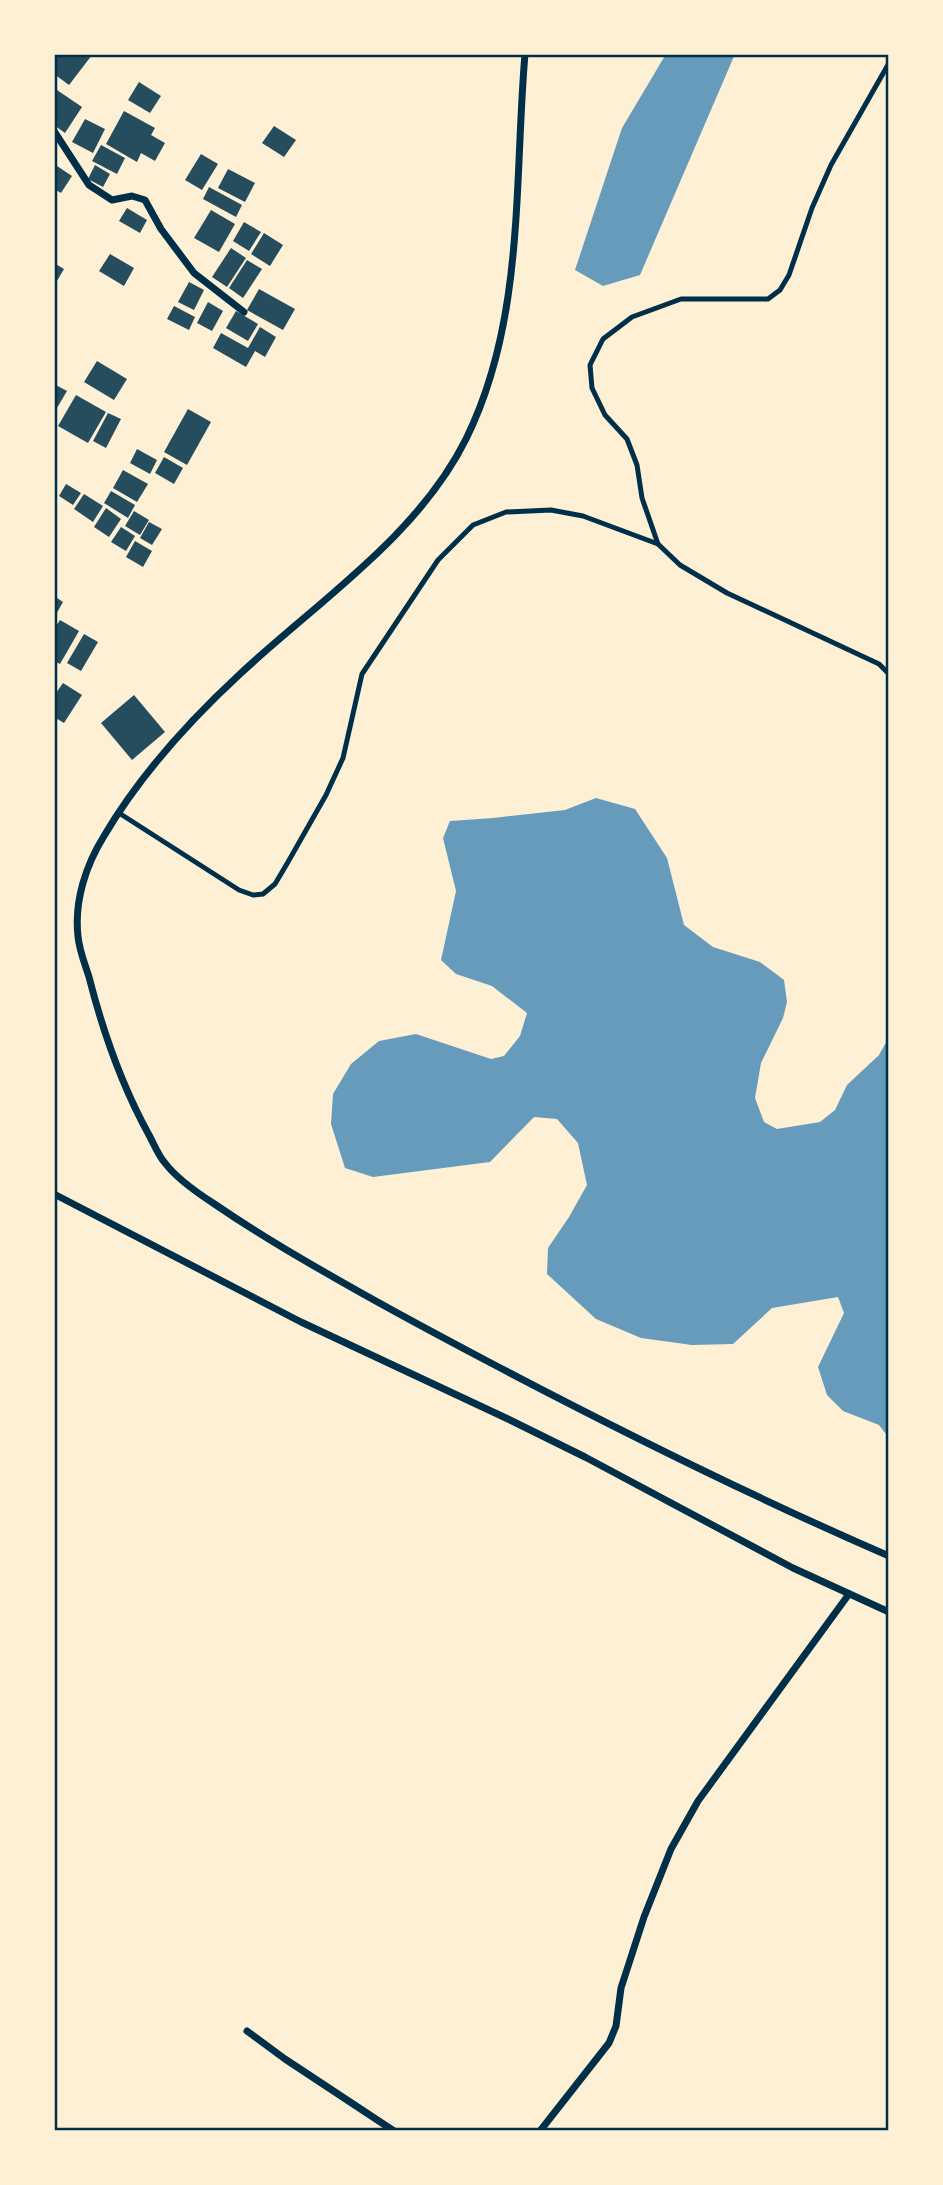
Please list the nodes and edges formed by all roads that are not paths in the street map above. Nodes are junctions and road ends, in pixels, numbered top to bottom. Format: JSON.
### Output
{"nodes":[{"id":1,"x":525,"y":54,"type":"edge"},
{"id":2,"x":889,"y":63,"type":"edge"},
{"id":3,"x":54,"y":131,"type":"edge"},
{"id":4,"x":244,"y":312,"type":"dead end"},
{"id":5,"x":658,"y":544,"type":"junction"},
{"id":6,"x":889,"y":674,"type":"edge"},
{"id":7,"x":119,"y":813,"type":"junction"},
{"id":8,"x":57,"y":1195,"type":"edge"},
{"id":9,"x":54,"y":1204,"type":"edge"},
{"id":10,"x":889,"y":1556,"type":"edge"},
{"id":11,"x":849,"y":1594,"type":"junction"},
{"id":12,"x":889,"y":1612,"type":"edge"},
{"id":13,"x":247,"y":2031,"type":"dead end"},
{"id":14,"x":394,"y":2131,"type":"edge"},
{"id":15,"x":540,"y":2131,"type":"edge"}],
"edges":[{"from":1,"to":7,"type":"street"},
{"from":2,"to":5,"type":"lane"},
{"from":3,"to":4,"type":"street"},
{"from":5,"to":6,"type":"lane"},
{"from":5,"to":7,"type":"lane"},
{"from":7,"to":10,"type":"street"},
{"from":8,"to":9,"type":"street"},
{"from":8,"to":11,"type":"street"},
{"from":11,"to":12,"type":"street"},
{"from":11,"to":15,"type":"street"},
{"from":13,"to":14,"type":"street"}]}
